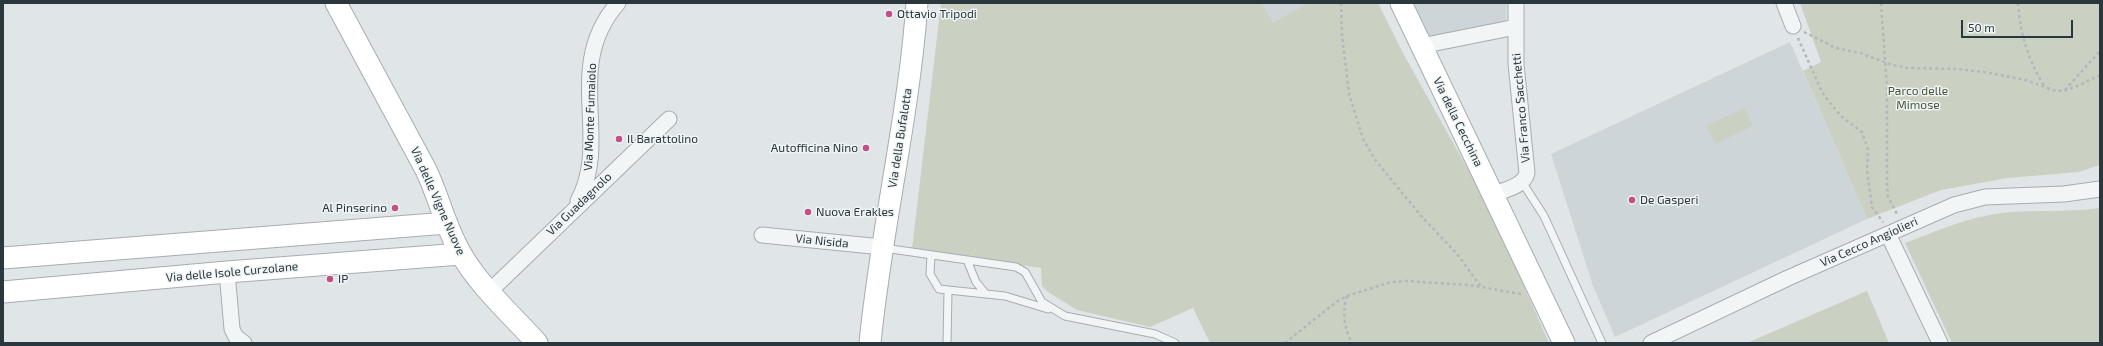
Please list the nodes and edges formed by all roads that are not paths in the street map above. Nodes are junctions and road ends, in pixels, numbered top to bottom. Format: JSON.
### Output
{"nodes":[{"id":1,"x":336,"y":3,"type":"edge"},
{"id":2,"x":618,"y":3,"type":"edge"},
{"id":3,"x":916,"y":3,"type":"edge"},
{"id":4,"x":1401,"y":3,"type":"edge"},
{"id":5,"x":1516,"y":3,"type":"edge"},
{"id":6,"x":1784,"y":3,"type":"edge"},
{"id":7,"x":1516,"y":26,"type":"junction"},
{"id":8,"x":1793,"y":26,"type":"road end"},
{"id":9,"x":1421,"y":46,"type":"junction"},
{"id":10,"x":669,"y":119,"type":"dead end"},
{"id":11,"x":1522,"y":182,"type":"junction"},
{"id":12,"x":2100,"y":189,"type":"edge"},
{"id":13,"x":1494,"y":194,"type":"junction"},
{"id":14,"x":572,"y":211,"type":"junction"},
{"id":15,"x":447,"y":223,"type":"junction"},
{"id":16,"x":1888,"y":234,"type":"junction"},
{"id":17,"x":762,"y":235,"type":"dead end"},
{"id":18,"x":882,"y":247,"type":"junction"},
{"id":19,"x":461,"y":254,"type":"junction"},
{"id":20,"x":931,"y":255,"type":"junction"},
{"id":21,"x":3,"y":258,"type":"edge"},
{"id":22,"x":967,"y":260,"type":"junction"},
{"id":23,"x":227,"y":272,"type":"junction"},
{"id":24,"x":490,"y":291,"type":"junction"},
{"id":25,"x":948,"y":291,"type":"junction"},
{"id":26,"x":3,"y":292,"type":"edge"},
{"id":27,"x":985,"y":293,"type":"junction"},
{"id":28,"x":1054,"y":310,"type":"junction"},
{"id":29,"x":244,"y":343,"type":"edge"},
{"id":30,"x":537,"y":343,"type":"edge"},
{"id":31,"x":870,"y":343,"type":"edge"},
{"id":32,"x":947,"y":343,"type":"edge"},
{"id":33,"x":1175,"y":343,"type":"edge"},
{"id":34,"x":1564,"y":343,"type":"edge"},
{"id":35,"x":1602,"y":343,"type":"edge"},
{"id":36,"x":1651,"y":343,"type":"edge"},
{"id":37,"x":1940,"y":343,"type":"edge"}],
"edges":[{"from":1,"to":15,"type":"street","name":"Via delle Vigne Nuove"},
{"from":2,"to":14,"type":"street","name":"Via Monte Fumaiolo"},
{"from":3,"to":18,"type":"street","name":"Via della Bufalotta"},
{"from":4,"to":9,"type":"street","name":"Via della Cecchina"},
{"from":5,"to":7,"type":"street","name":"Via Franco Sacchetti"},
{"from":6,"to":8,"type":"street"},
{"from":7,"to":9,"type":"street"},
{"from":7,"to":11,"type":"street","name":"Via Franco Sacchetti"},
{"from":9,"to":13,"type":"street","name":"Via della Cecchina"},
{"from":10,"to":14,"type":"street","name":"Via Guadagnolo"},
{"from":11,"to":13,"type":"street"},
{"from":11,"to":35,"type":"lane"},
{"from":12,"to":16,"type":"street","name":"Via Cecco Angiolieri"},
{"from":13,"to":34,"type":"street","name":"Via della Cecchina"},
{"from":14,"to":24,"type":"street","name":"Via Guadagnolo"},
{"from":15,"to":19,"type":"street","name":"Via delle Vigne Nuove"},
{"from":15,"to":21,"type":"street"},
{"from":16,"to":36,"type":"street","name":"Via Cecco Angiolieri"},
{"from":16,"to":37,"type":"street"},
{"from":17,"to":18,"type":"street","name":"Via Nisida"},
{"from":18,"to":20,"type":"lane"},
{"from":18,"to":31,"type":"street","name":"Via della Bufalotta"},
{"from":19,"to":23,"type":"street","name":"Via delle Isole Curzolane"},
{"from":19,"to":24,"type":"street","name":"Via delle Vigne Nuove"},
{"from":20,"to":22,"type":"lane"},
{"from":20,"to":25,"type":"lane"},
{"from":22,"to":27,"type":"lane"},
{"from":22,"to":28,"type":"lane"},
{"from":23,"to":26,"type":"street","name":"Via delle Isole Curzolane"},
{"from":23,"to":29,"type":"street"},
{"from":24,"to":30,"type":"street","name":"Via delle Vigne Nuove"},
{"from":25,"to":27,"type":"lane"},
{"from":25,"to":32,"type":"lane"},
{"from":27,"to":28,"type":"lane"},
{"from":28,"to":33,"type":"lane"}]}
